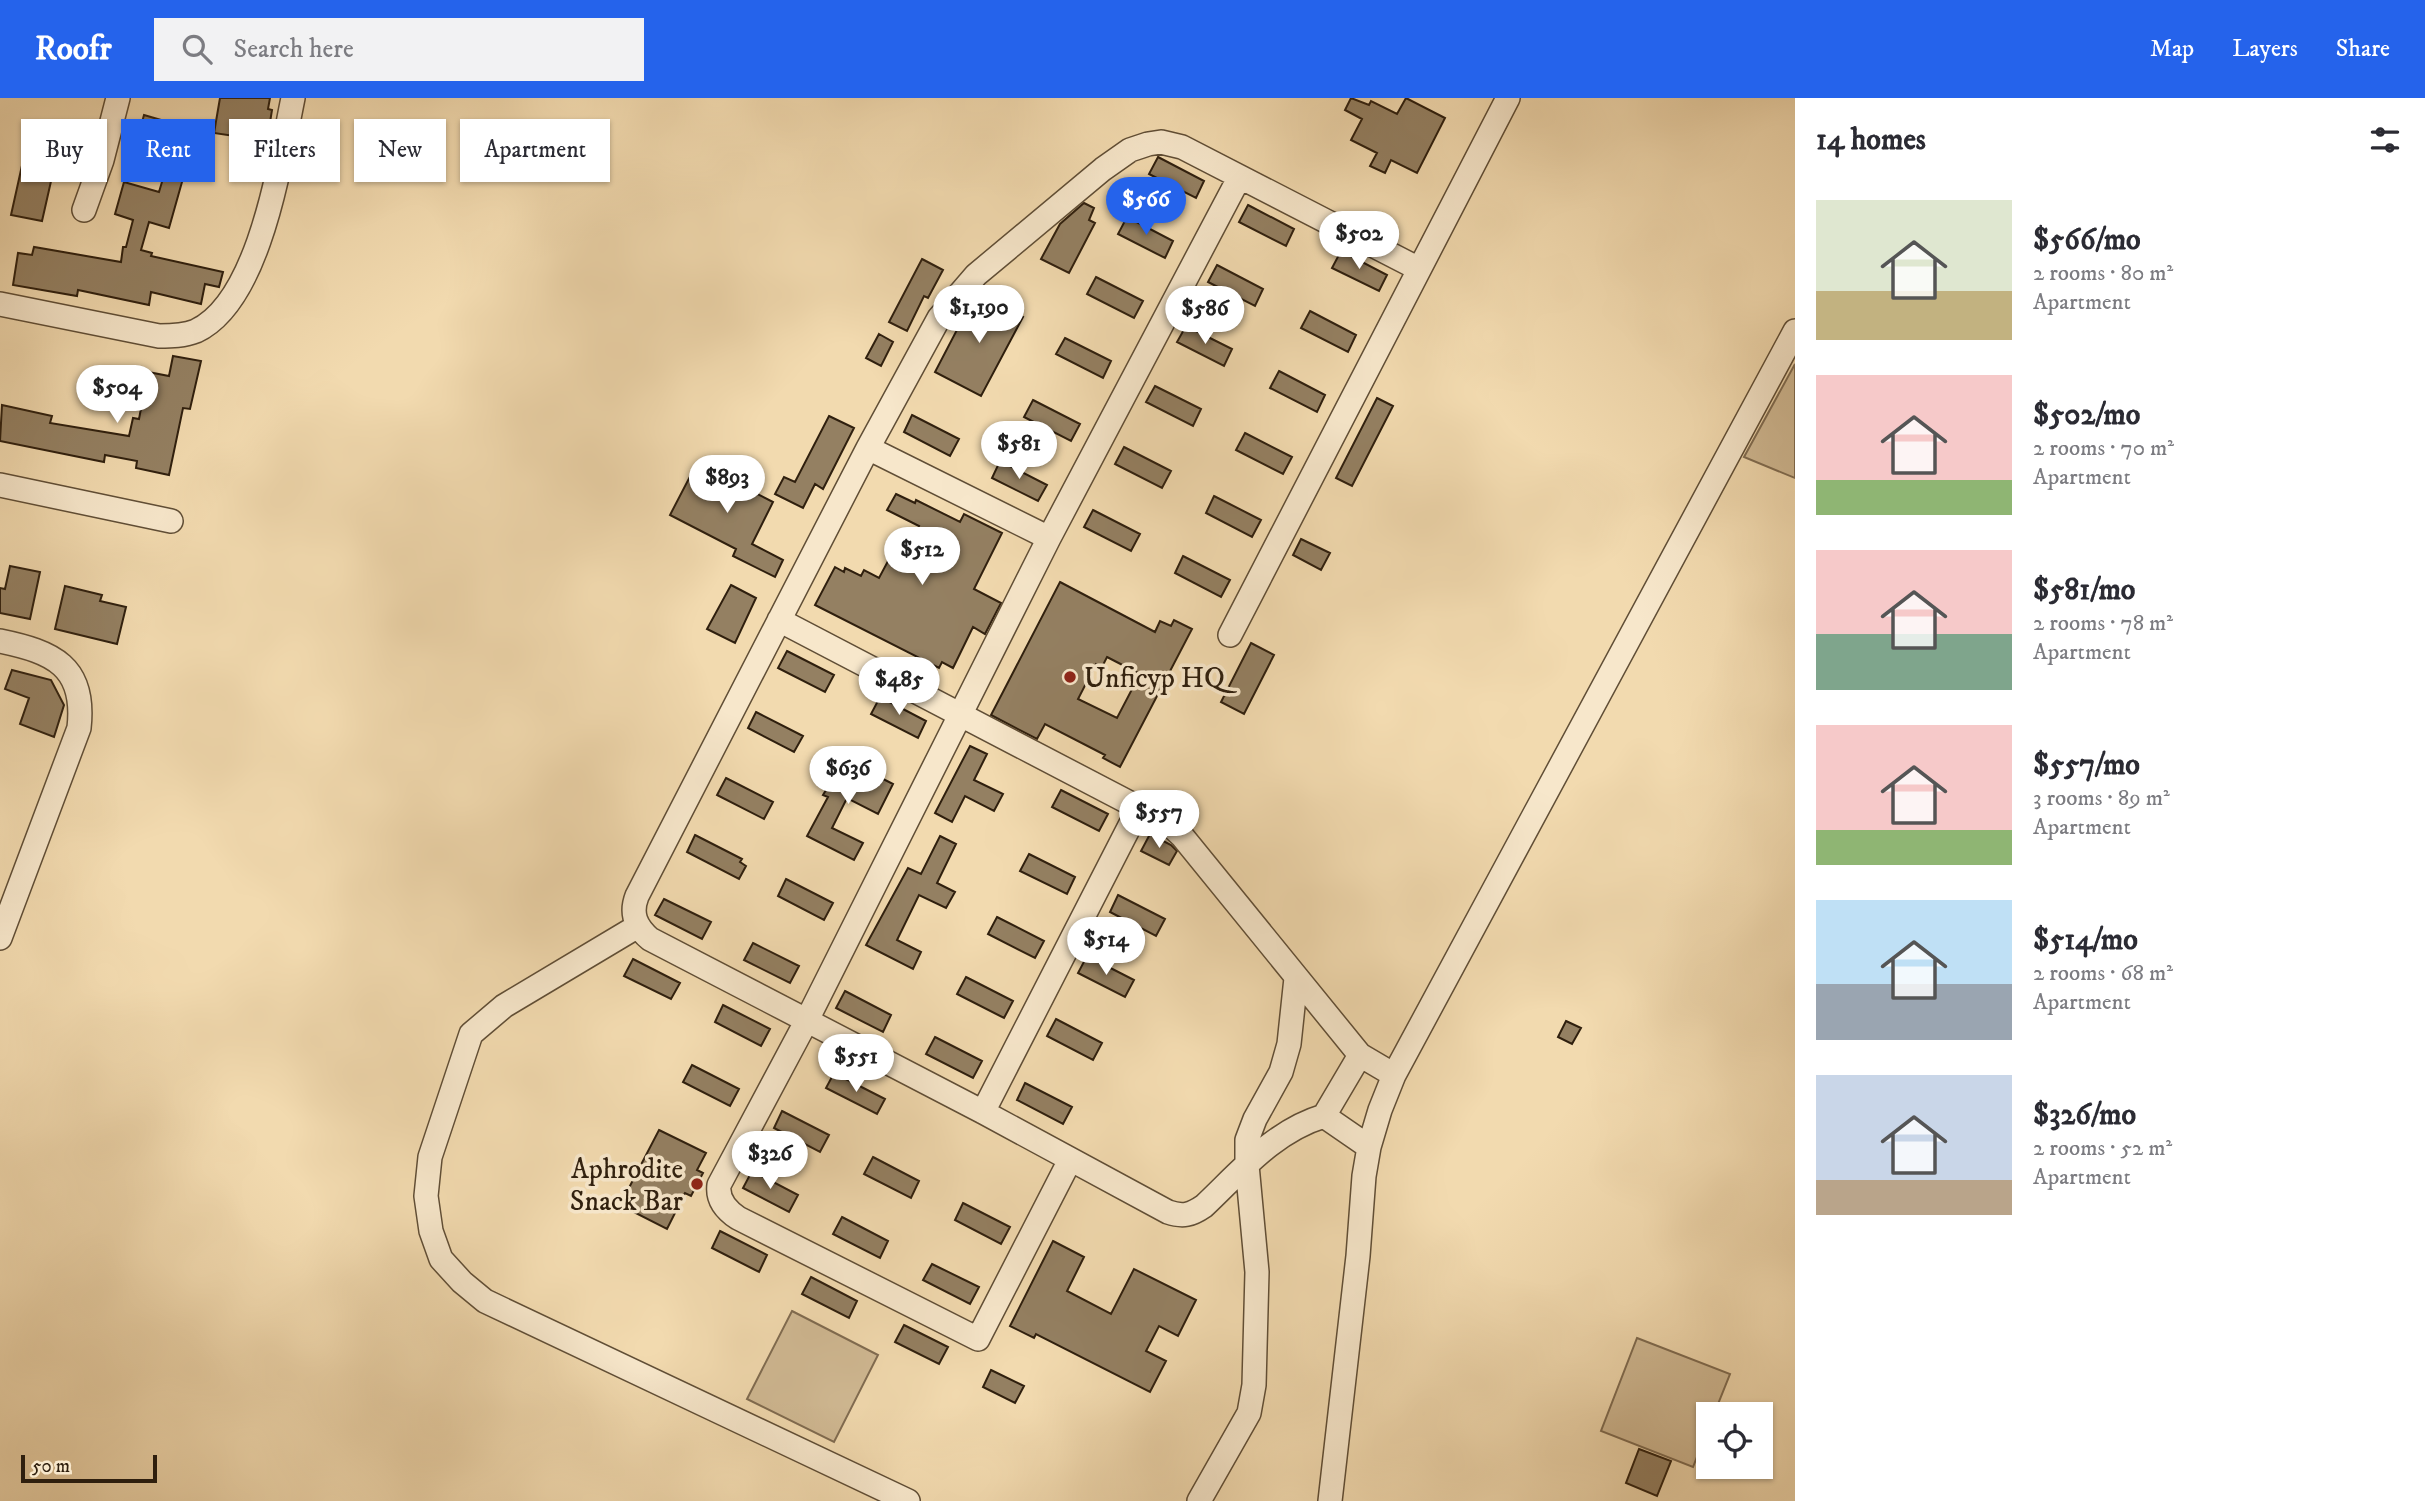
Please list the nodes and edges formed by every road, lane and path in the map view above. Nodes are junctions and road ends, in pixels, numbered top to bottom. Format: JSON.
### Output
{"nodes":[{"id":1,"x":118,"y":98,"type":"edge"},
{"id":2,"x":293,"y":98,"type":"edge"},
{"id":3,"x":1508,"y":98,"type":"edge"},
{"id":4,"x":1239,"y":178,"type":"junction"},
{"id":5,"x":84,"y":210,"type":"dead end"},
{"id":6,"x":1419,"y":269,"type":"junction"},
{"id":7,"x":0,"y":304,"type":"edge"},
{"id":8,"x":1795,"y":331,"type":"edge"},
{"id":9,"x":868,"y":448,"type":"junction"},
{"id":10,"x":0,"y":485,"type":"edge"},
{"id":11,"x":171,"y":521,"type":"dead end"},
{"id":12,"x":1049,"y":538,"type":"junction"},
{"id":13,"x":779,"y":620,"type":"junction"},
{"id":14,"x":1230,"y":635,"type":"dead end"},
{"id":15,"x":0,"y":640,"type":"edge"},
{"id":16,"x":959,"y":714,"type":"junction"},
{"id":17,"x":1140,"y":806,"type":"junction"},
{"id":18,"x":638,"y":926,"type":"junction"},
{"id":19,"x":0,"y":938,"type":"edge"},
{"id":20,"x":1296,"y":978,"type":"junction"},
{"id":21,"x":807,"y":1020,"type":"junction"},
{"id":22,"x":1360,"y":1055,"type":"junction"},
{"id":23,"x":1394,"y":1075,"type":"junction"},
{"id":24,"x":982,"y":1112,"type":"junction"},
{"id":25,"x":1318,"y":1118,"type":"junction"},
{"id":26,"x":1369,"y":1147,"type":"junction"},
{"id":27,"x":1070,"y":1160,"type":"junction"},
{"id":28,"x":1247,"y":1165,"type":"junction"},
{"id":29,"x":908,"y":1501,"type":"edge"},
{"id":30,"x":1199,"y":1501,"type":"edge"},
{"id":31,"x":1330,"y":1501,"type":"edge"}],
"edges":[{"from":1,"to":5,"type":"street"},
{"from":2,"to":7,"type":"street"},
{"from":3,"to":6,"type":"street"},
{"from":4,"to":6,"type":"street"},
{"from":4,"to":9,"type":"street"},
{"from":4,"to":12,"type":"street"},
{"from":6,"to":14,"type":"street"},
{"from":8,"to":23,"type":"street"},
{"from":9,"to":12,"type":"street"},
{"from":9,"to":13,"type":"street"},
{"from":10,"to":11,"type":"street"},
{"from":12,"to":16,"type":"street"},
{"from":13,"to":16,"type":"street"},
{"from":13,"to":18,"type":"street"},
{"from":15,"to":19,"type":"street"},
{"from":16,"to":17,"type":"street"},
{"from":16,"to":21,"type":"street"},
{"from":17,"to":20,"type":"street"},
{"from":17,"to":24,"type":"street"},
{"from":18,"to":21,"type":"street"},
{"from":18,"to":29,"type":"street"},
{"from":20,"to":22,"type":"street"},
{"from":20,"to":28,"type":"street"},
{"from":21,"to":24,"type":"street"},
{"from":21,"to":27,"type":"street"},
{"from":22,"to":23,"type":"street"},
{"from":22,"to":25,"type":"street"},
{"from":23,"to":26,"type":"street"},
{"from":24,"to":27,"type":"street"},
{"from":25,"to":26,"type":"street"},
{"from":25,"to":28,"type":"street"},
{"from":26,"to":31,"type":"street"},
{"from":27,"to":28,"type":"street"},
{"from":28,"to":30,"type":"street"}]}
